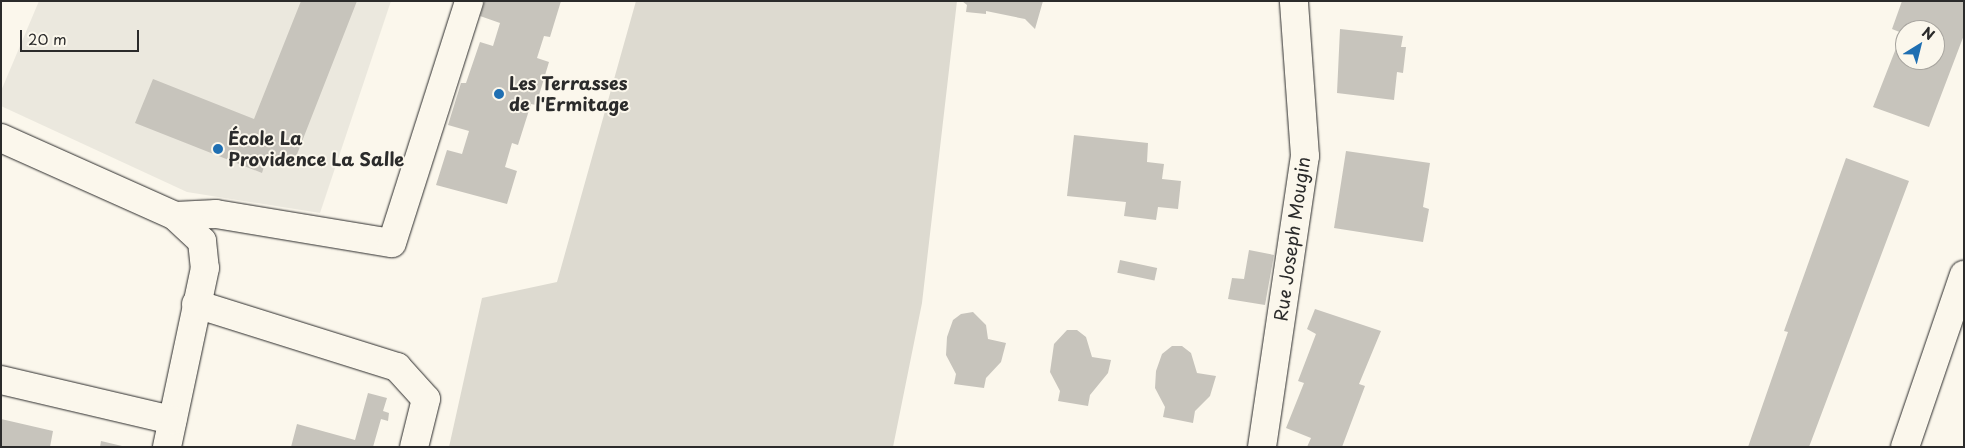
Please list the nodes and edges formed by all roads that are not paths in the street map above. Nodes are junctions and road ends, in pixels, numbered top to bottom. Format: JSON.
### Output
{"nodes":[{"id":1,"x":468,"y":1,"type":"edge"},
{"id":2,"x":1294,"y":1,"type":"edge"},
{"id":3,"x":1,"y":138,"type":"edge"},
{"id":4,"x":175,"y":216,"type":"junction"},
{"id":5,"x":1964,"y":275,"type":"edge"},
{"id":6,"x":196,"y":304,"type":"junction"},
{"id":7,"x":1,"y":380,"type":"edge"},
{"id":8,"x":172,"y":420,"type":"junction"},
{"id":9,"x":166,"y":447,"type":"edge"},
{"id":10,"x":414,"y":447,"type":"edge"},
{"id":11,"x":1262,"y":447,"type":"edge"},
{"id":12,"x":1905,"y":447,"type":"edge"}],
"edges":[{"from":1,"to":4,"type":"street"},
{"from":2,"to":11,"type":"street","name":"Rue Joseph Mougin"},
{"from":3,"to":4,"type":"street"},
{"from":4,"to":6,"type":"street"},
{"from":5,"to":12,"type":"street"},
{"from":6,"to":8,"type":"street"},
{"from":6,"to":10,"type":"street"},
{"from":7,"to":8,"type":"street"},
{"from":8,"to":9,"type":"street"}]}
